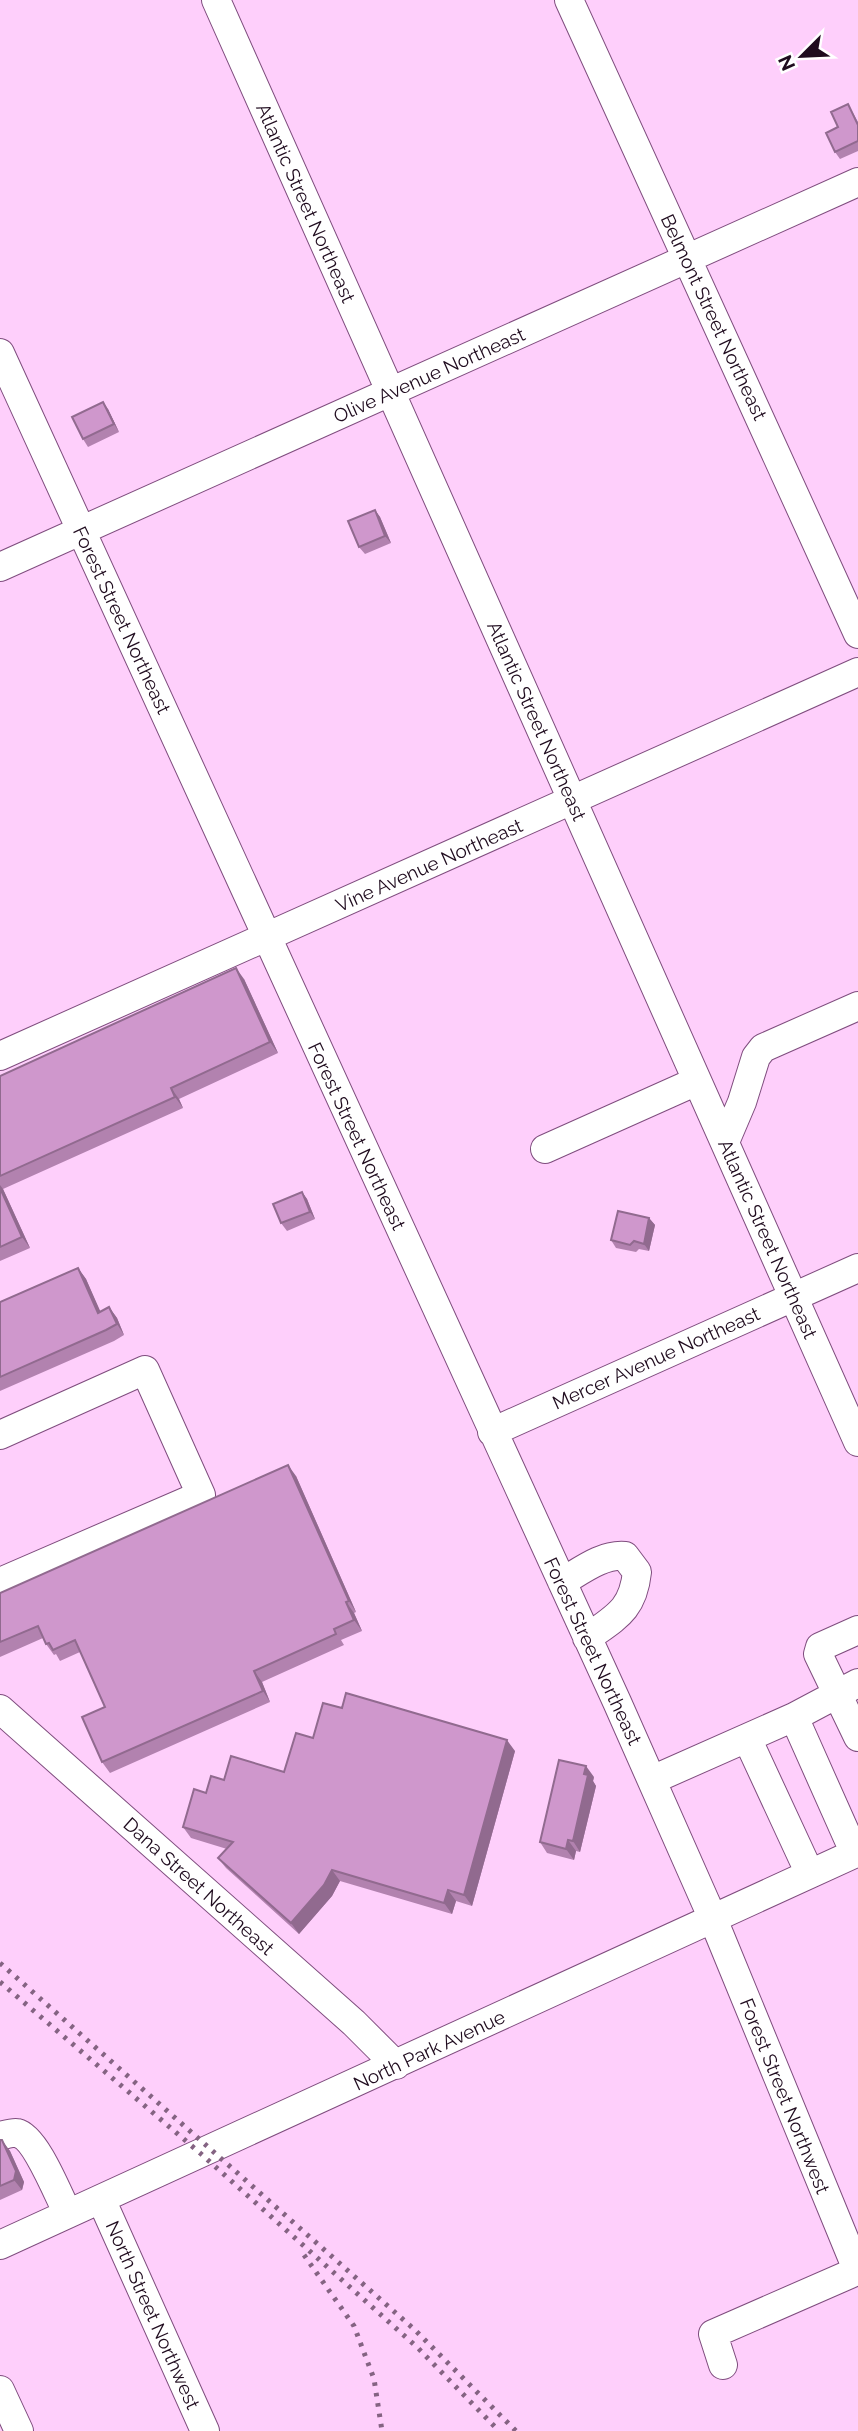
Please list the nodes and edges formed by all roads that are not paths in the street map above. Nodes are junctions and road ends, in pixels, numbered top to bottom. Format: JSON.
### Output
{"nodes":[{"id":1,"x":216,"y":0,"type":"edge"},
{"id":2,"x":569,"y":0,"type":"edge"},
{"id":3,"x":858,"y":182,"type":"edge"},
{"id":4,"x":687,"y":259,"type":"junction"},
{"id":5,"x":0,"y":353,"type":"edge"},
{"id":6,"x":390,"y":392,"type":"junction"},
{"id":7,"x":81,"y":531,"type":"junction"},
{"id":8,"x":0,"y":567,"type":"edge"},
{"id":9,"x":858,"y":634,"type":"edge"},
{"id":10,"x":858,"y":672,"type":"edge"},
{"id":11,"x":572,"y":801,"type":"junction"},
{"id":12,"x":266,"y":938,"type":"junction"},
{"id":13,"x":858,"y":1006,"type":"edge"},
{"id":14,"x":0,"y":1056,"type":"edge"},
{"id":15,"x":697,"y":1081,"type":"junction"},
{"id":16,"x":725,"y":1142,"type":"junction"},
{"id":17,"x":545,"y":1149,"type":"dead end"},
{"id":18,"x":858,"y":1268,"type":"edge"},
{"id":19,"x":793,"y":1297,"type":"junction"},
{"id":20,"x":492,"y":1432,"type":"junction"},
{"id":21,"x":0,"y":1435,"type":"edge"},
{"id":22,"x":858,"y":1443,"type":"edge"},
{"id":23,"x":0,"y":1582,"type":"edge"},
{"id":24,"x":562,"y":1582,"type":"junction"},
{"id":25,"x":858,"y":1630,"type":"edge"},
{"id":26,"x":587,"y":1638,"type":"junction"},
{"id":27,"x":848,"y":1688,"type":"edge"},
{"id":28,"x":0,"y":1709,"type":"edge"},
{"id":29,"x":794,"y":1717,"type":"junction"},
{"id":30,"x":858,"y":1737,"type":"edge"},
{"id":31,"x":747,"y":1738,"type":"junction"},
{"id":32,"x":652,"y":1780,"type":"junction"},
{"id":33,"x":857,"y":1853,"type":"edge"},
{"id":34,"x":810,"y":1874,"type":"junction"},
{"id":35,"x":713,"y":1919,"type":"junction"},
{"id":36,"x":396,"y":2065,"type":"junction"},
{"id":37,"x":0,"y":2136,"type":"edge"},
{"id":38,"x":101,"y":2199,"type":"junction"},
{"id":39,"x":68,"y":2214,"type":"junction"},
{"id":40,"x":0,"y":2245,"type":"edge"},
{"id":41,"x":858,"y":2271,"type":"edge"},
{"id":42,"x":723,"y":2365,"type":"dead end"},
{"id":43,"x":0,"y":2390,"type":"edge"},
{"id":44,"x":19,"y":2431,"type":"edge"},
{"id":45,"x":205,"y":2431,"type":"edge"}],
"edges":[{"from":1,"to":6,"type":"street","name":"Atlantic Street Northeast"},
{"from":2,"to":4,"type":"street","name":"Belmont Street Northeast"},
{"from":3,"to":4,"type":"street","name":"Olive Avenue Northeast"},
{"from":4,"to":6,"type":"street","name":"Olive Avenue Northeast"},
{"from":4,"to":9,"type":"street","name":"Belmont Street Northeast"},
{"from":5,"to":7,"type":"street","name":"Forest Street Northeast"},
{"from":6,"to":7,"type":"street","name":"Olive Avenue Northeast"},
{"from":6,"to":11,"type":"street","name":"Atlantic Street Northeast"},
{"from":7,"to":8,"type":"street","name":"Olive Avenue Northeast"},
{"from":7,"to":12,"type":"street","name":"Forest Street Northeast"},
{"from":10,"to":11,"type":"street","name":"Vine Avenue Northeast"},
{"from":11,"to":12,"type":"street","name":"Vine Avenue Northeast"},
{"from":11,"to":15,"type":"street","name":"Atlantic Street Northeast"},
{"from":12,"to":14,"type":"street","name":"Vine Avenue Northeast"},
{"from":12,"to":20,"type":"street","name":"Forest Street Northeast"},
{"from":13,"to":16,"type":"street"},
{"from":15,"to":16,"type":"street","name":"Atlantic Street Northeast"},
{"from":15,"to":17,"type":"street"},
{"from":16,"to":19,"type":"street","name":"Atlantic Street Northeast"},
{"from":18,"to":19,"type":"street","name":"Mercer Avenue Northeast"},
{"from":19,"to":20,"type":"street","name":"Mercer Avenue Northeast"},
{"from":19,"to":22,"type":"street","name":"Atlantic Street Northeast"},
{"from":20,"to":24,"type":"street","name":"Forest Street Northeast"},
{"from":21,"to":23,"type":"street"},
{"from":24,"to":26,"type":"street","name":"Forest Street Northeast"},
{"from":24,"to":26,"type":"street"},
{"from":25,"to":27,"type":"street"},
{"from":26,"to":32,"type":"street","name":"Forest Street Northeast"},
{"from":27,"to":29,"type":"street"},
{"from":27,"to":30,"type":"street"},
{"from":28,"to":36,"type":"street","name":"Dana Street Northeast"},
{"from":29,"to":31,"type":"street"},
{"from":29,"to":33,"type":"street"},
{"from":31,"to":32,"type":"street"},
{"from":31,"to":34,"type":"street"},
{"from":32,"to":35,"type":"street","name":"Forest Street Northeast"},
{"from":33,"to":34,"type":"street","name":"North Park Avenue"},
{"from":34,"to":35,"type":"street","name":"North Park Avenue"},
{"from":35,"to":36,"type":"street","name":"North Park Avenue"},
{"from":35,"to":41,"type":"street","name":"Forest Street Northwest"},
{"from":36,"to":38,"type":"street","name":"North Park Avenue"},
{"from":37,"to":39,"type":"street"},
{"from":38,"to":39,"type":"street","name":"North Park Avenue"},
{"from":38,"to":45,"type":"street","name":"North Street Northwest"},
{"from":39,"to":40,"type":"street","name":"North Park Avenue"},
{"from":41,"to":42,"type":"street"},
{"from":43,"to":44,"type":"street"}]}
